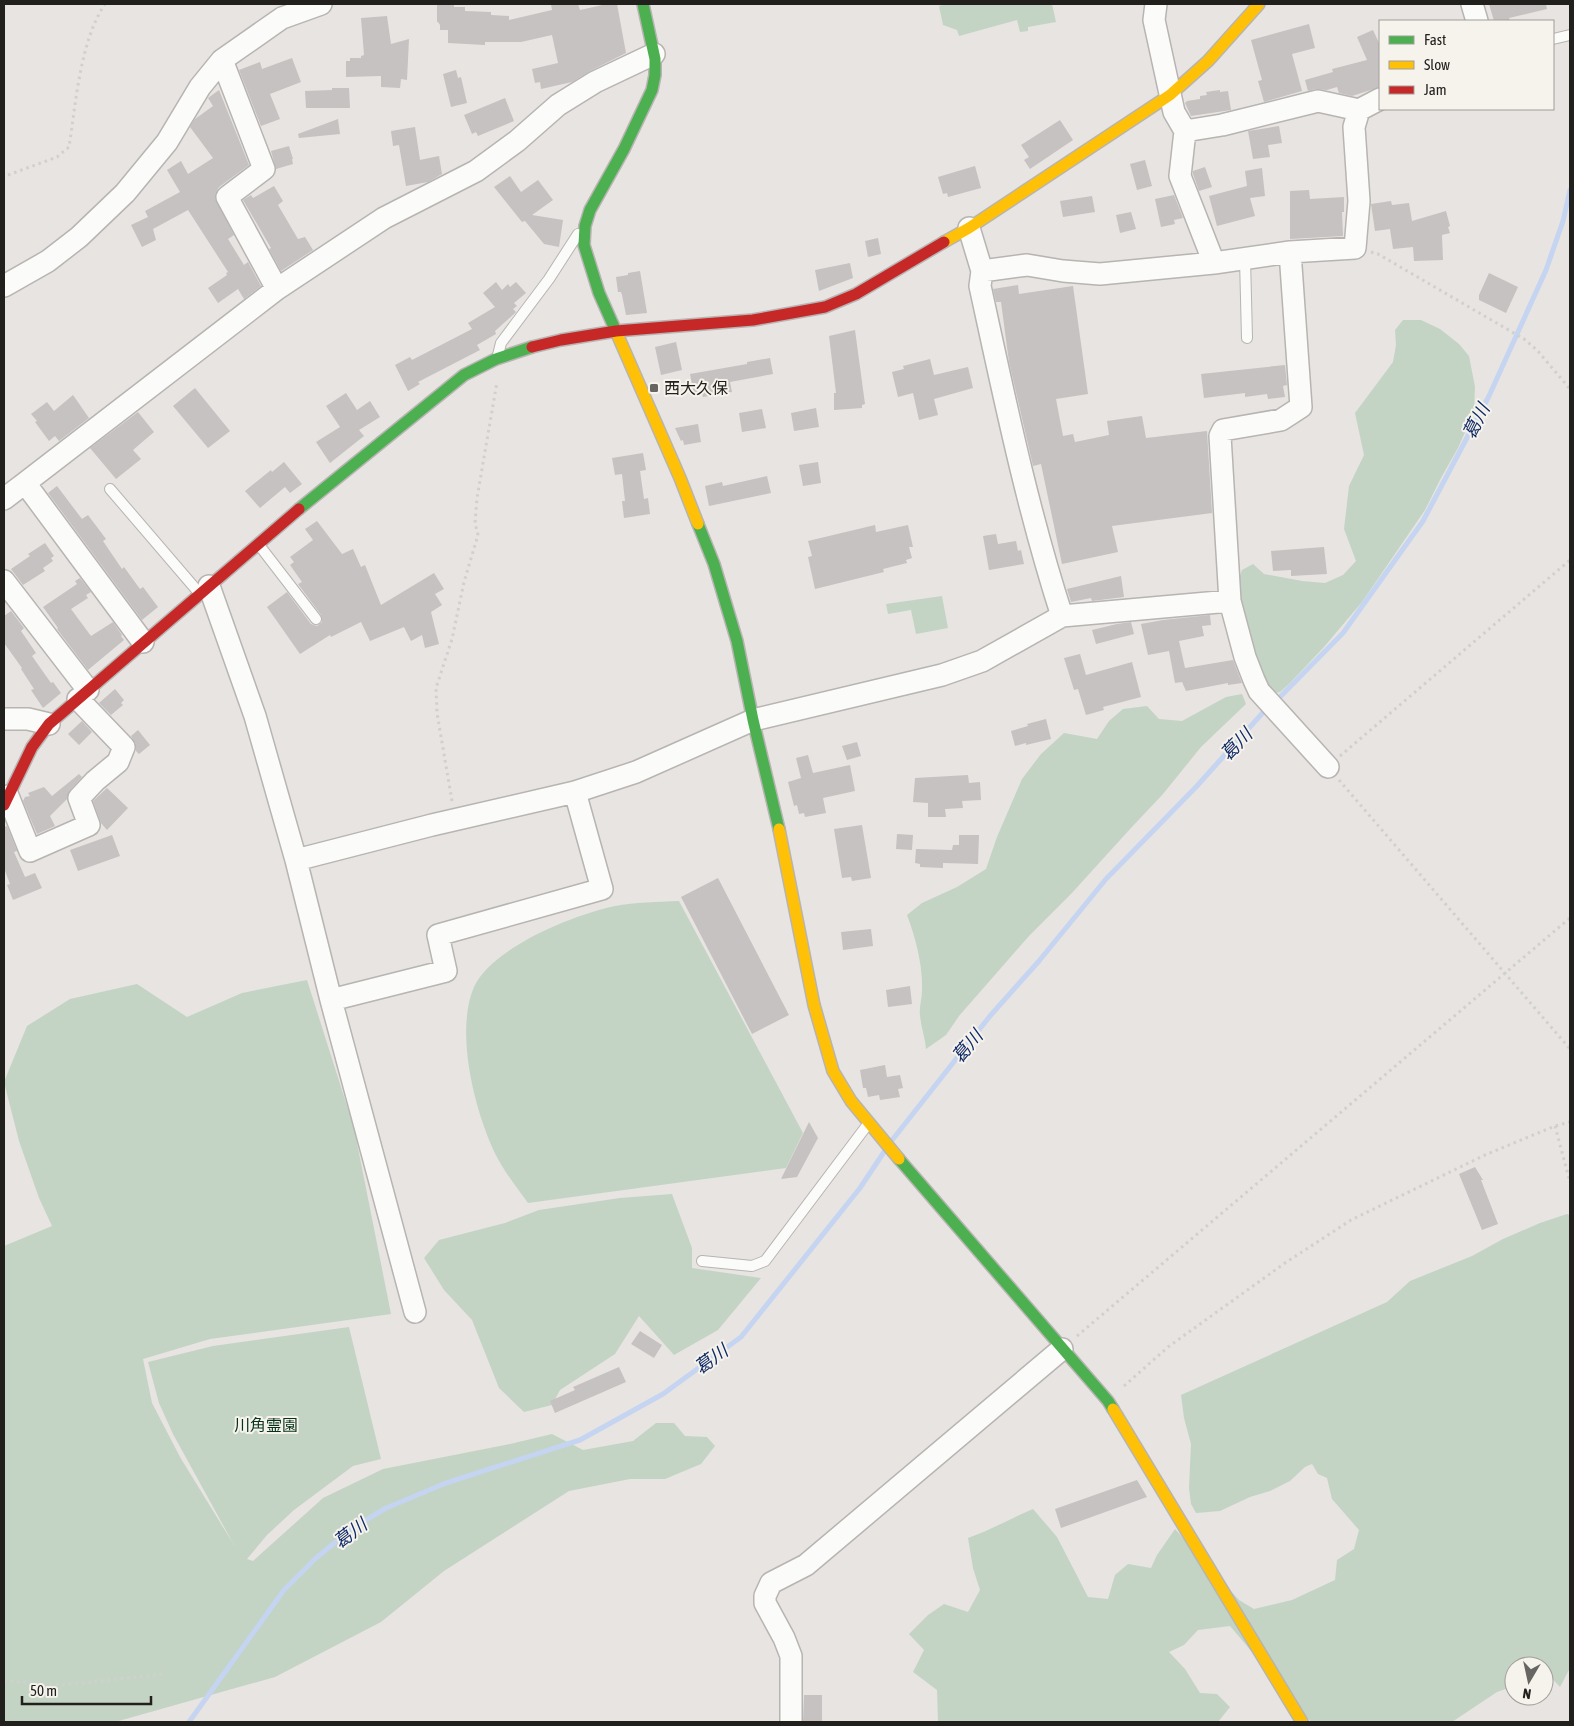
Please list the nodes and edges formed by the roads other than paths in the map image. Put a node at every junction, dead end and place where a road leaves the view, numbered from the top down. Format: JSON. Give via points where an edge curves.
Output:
{"nodes":[{"id":1,"x":321,"y":4,"type":"edge"},
{"id":2,"x":643,"y":4,"type":"edge"},
{"id":3,"x":1156,"y":4,"type":"edge"},
{"id":4,"x":1259,"y":4,"type":"edge"},
{"id":5,"x":1472,"y":4,"type":"edge"},
{"id":6,"x":1477,"y":20,"type":"edge"},
{"id":7,"x":1570,"y":35,"type":"edge"},
{"id":8,"x":1554,"y":39,"type":"edge"},
{"id":9,"x":654,"y":54,"type":"junction"},
{"id":10,"x":222,"y":60,"type":"junction"},
{"id":11,"x":1170,"y":95,"type":"junction"},
{"id":12,"x":1379,"y":100,"type":"edge"},
{"id":13,"x":1359,"y":110,"type":"junction"},
{"id":14,"x":1185,"y":130,"type":"junction"},
{"id":15,"x":587,"y":221,"type":"junction"},
{"id":16,"x":969,"y":228,"type":"junction"},
{"id":17,"x":1290,"y":252,"type":"junction"},
{"id":18,"x":1245,"y":258,"type":"junction"},
{"id":19,"x":1214,"y":263,"type":"junction"},
{"id":20,"x":982,"y":271,"type":"junction"},
{"id":21,"x":4,"y":286,"type":"edge"},
{"id":22,"x":277,"y":289,"type":"junction"},
{"id":23,"x":616,"y":331,"type":"junction"},
{"id":24,"x":1247,"y":338,"type":"dead end"},
{"id":25,"x":496,"y":359,"type":"junction"},
{"id":26,"x":25,"y":483,"type":"junction"},
{"id":27,"x":110,"y":489,"type":"dead end"},
{"id":28,"x":4,"y":499,"type":"edge"},
{"id":29,"x":259,"y":545,"type":"junction"},
{"id":30,"x":4,"y":580,"type":"edge"},
{"id":31,"x":204,"y":590,"type":"junction"},
{"id":32,"x":1230,"y":601,"type":"junction"},
{"id":33,"x":1062,"y":616,"type":"junction"},
{"id":34,"x":316,"y":618,"type":"dead end"},
{"id":35,"x":143,"y":642,"type":"junction"},
{"id":36,"x":83,"y":695,"type":"junction"},
{"id":37,"x":4,"y":719,"type":"edge"},
{"id":38,"x":753,"y":720,"type":"junction"},
{"id":39,"x":49,"y":724,"type":"junction"},
{"id":40,"x":1328,"y":767,"type":"road end"},
{"id":41,"x":575,"y":792,"type":"junction"},
{"id":42,"x":6,"y":801,"type":"edge"},
{"id":43,"x":296,"y":860,"type":"junction"},
{"id":44,"x":331,"y":1000,"type":"junction"},
{"id":45,"x":872,"y":1127,"type":"junction"},
{"id":46,"x":702,"y":1261,"type":"dead end"},
{"id":47,"x":416,"y":1312,"type":"dead end"},
{"id":48,"x":1062,"y":1350,"type":"junction"},
{"id":49,"x":791,"y":1722,"type":"edge"},
{"id":50,"x":1302,"y":1722,"type":"edge"}],
"edges":[{"from":1,"to":10,"type":"street","via":[[282,18]]},
{"from":2,"to":9,"type":"street"},
{"from":3,"to":11,"type":"street","via":[[1154,20]]},
{"from":4,"to":11,"type":"street","via":[[1208,61]]},
{"from":5,"to":6,"type":"street"},
{"from":7,"to":8,"type":"lane"},
{"from":9,"to":15,"type":"street","via":[[652,90]]},
{"from":9,"to":22,"type":"street","via":[[595,82],[558,105],[518,141],[476,171],[384,218]]},
{"from":10,"to":21,"type":"street","via":[[200,87],[167,142],[125,192],[48,262]]},
{"from":10,"to":22,"type":"street","via":[[264,169],[227,197]]},
{"from":11,"to":14,"type":"street","via":[[1174,112]]},
{"from":11,"to":16,"type":"street"},
{"from":12,"to":13,"type":"street"},
{"from":13,"to":14,"type":"street","via":[[1318,101],[1222,125]]},
{"from":13,"to":17,"type":"street","via":[[1354,126],[1360,201],[1355,248]]},
{"from":14,"to":19,"type":"street","via":[[1180,176]]},
{"from":15,"to":23,"type":"street","via":[[586,254]]},
{"from":15,"to":25,"type":"lane","via":[[501,343]]},
{"from":16,"to":20,"type":"street"},
{"from":16,"to":23,"type":"street","via":[[856,294],[825,307],[753,320]]},
{"from":17,"to":18,"type":"street"},
{"from":17,"to":32,"type":"street","via":[[1301,406],[1281,420],[1223,430],[1220,436]]},
{"from":18,"to":19,"type":"street"},
{"from":18,"to":24,"type":"lane"},
{"from":19,"to":20,"type":"street","via":[[1100,274],[1028,265]]},
{"from":20,"to":33,"type":"street","via":[[980,286],[1009,420]]},
{"from":22,"to":26,"type":"street"},
{"from":23,"to":25,"type":"street","via":[[529,348]]},
{"from":23,"to":38,"type":"street","via":[[714,564],[738,641]]},
{"from":25,"to":29,"type":"street","via":[[456,381]]},
{"from":26,"to":28,"type":"street"},
{"from":26,"to":35,"type":"street"},
{"from":27,"to":31,"type":"lane"},
{"from":29,"to":31,"type":"street"},
{"from":29,"to":34,"type":"lane"},
{"from":30,"to":36,"type":"street"},
{"from":31,"to":35,"type":"street"},
{"from":31,"to":43,"type":"street","via":[[255,716]]},
{"from":32,"to":33,"type":"street"},
{"from":32,"to":40,"type":"street","via":[[1249,668],[1260,690]]},
{"from":33,"to":38,"type":"street","via":[[982,661],[942,675]]},
{"from":35,"to":36,"type":"street"},
{"from":36,"to":39,"type":"street"},
{"from":36,"to":42,"type":"street","via":[[124,747],[118,762],[79,798],[89,825],[30,851]]},
{"from":37,"to":39,"type":"street","via":[[28,719]]},
{"from":38,"to":41,"type":"street","via":[[636,772]]},
{"from":38,"to":45,"type":"street","via":[[786,859],[817,1015],[834,1071],[851,1101]]},
{"from":39,"to":42,"type":"street","via":[[32,747]]},
{"from":41,"to":43,"type":"street"},
{"from":41,"to":44,"type":"street","via":[[602,889],[438,935],[446,971]]},
{"from":43,"to":44,"type":"street"},
{"from":44,"to":47,"type":"street"},
{"from":45,"to":46,"type":"lane","via":[[765,1260],[752,1266]]},
{"from":45,"to":48,"type":"street"},
{"from":48,"to":49,"type":"street","via":[[806,1565],[770,1582],[765,1603],[791,1656]]},
{"from":48,"to":50,"type":"street","via":[[1108,1401]]}]}
